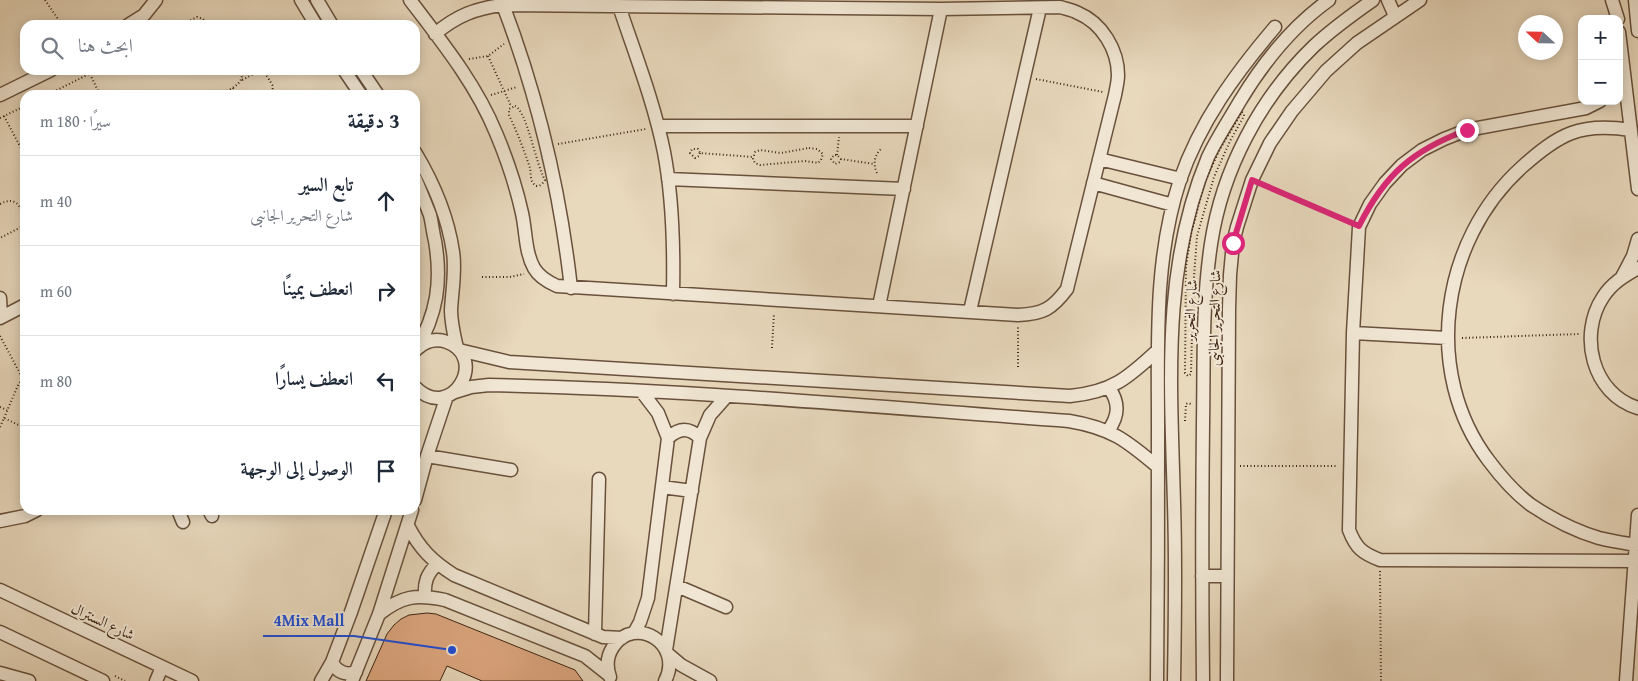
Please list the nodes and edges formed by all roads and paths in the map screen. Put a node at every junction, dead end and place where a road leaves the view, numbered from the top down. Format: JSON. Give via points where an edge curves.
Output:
{"nodes":[{"id":1,"x":45,"y":0,"type":"edge"},
{"id":2,"x":156,"y":0,"type":"edge"},
{"id":3,"x":302,"y":0,"type":"edge"},
{"id":4,"x":317,"y":0,"type":"edge"},
{"id":5,"x":410,"y":0,"type":"edge"},
{"id":6,"x":1328,"y":0,"type":"edge"},
{"id":7,"x":1374,"y":0,"type":"edge"},
{"id":8,"x":1388,"y":0,"type":"edge"},
{"id":9,"x":1420,"y":0,"type":"edge"},
{"id":10,"x":1612,"y":0,"type":"edge"},
{"id":11,"x":1635,"y":0,"type":"edge"},
{"id":12,"x":503,"y":5,"type":"junction"},
{"id":13,"x":619,"y":6,"type":"junction"},
{"id":14,"x":1040,"y":8,"type":"junction"},
{"id":15,"x":941,"y":9,"type":"junction"},
{"id":16,"x":1617,"y":15,"type":"edge"},
{"id":17,"x":1395,"y":16,"type":"junction"},
{"id":18,"x":59,"y":20,"type":"edge"},
{"id":19,"x":136,"y":20,"type":"edge"},
{"id":20,"x":191,"y":20,"type":"edge"},
{"id":21,"x":204,"y":20,"type":"edge"},
{"id":22,"x":313,"y":20,"type":"edge"},
{"id":23,"x":329,"y":20,"type":"edge"},
{"id":24,"x":1275,"y":27,"type":"dead end"},
{"id":25,"x":1638,"y":31,"type":"edge"},
{"id":26,"x":514,"y":32,"type":"junction"},
{"id":27,"x":435,"y":34,"type":"junction"},
{"id":28,"x":488,"y":56,"type":"junction"},
{"id":29,"x":454,"y":58,"type":"junction"},
{"id":30,"x":40,"y":75,"type":"edge"},
{"id":31,"x":88,"y":75,"type":"edge"},
{"id":32,"x":90,"y":75,"type":"edge"},
{"id":33,"x":242,"y":75,"type":"edge"},
{"id":34,"x":252,"y":75,"type":"edge"},
{"id":35,"x":267,"y":75,"type":"edge"},
{"id":36,"x":347,"y":75,"type":"edge"},
{"id":37,"x":364,"y":75,"type":"edge"},
{"id":38,"x":1024,"y":76,"type":"junction"},
{"id":39,"x":242,"y":80,"type":"junction"},
{"id":40,"x":531,"y":84,"type":"junction"},
{"id":41,"x":232,"y":88,"type":"joint"},
{"id":42,"x":57,"y":90,"type":"edge"},
{"id":43,"x":98,"y":90,"type":"edge"},
{"id":44,"x":228,"y":90,"type":"edge"},
{"id":45,"x":272,"y":90,"type":"edge"},
{"id":46,"x":358,"y":90,"type":"edge"},
{"id":47,"x":375,"y":90,"type":"edge"},
{"id":48,"x":504,"y":91,"type":"junction"},
{"id":49,"x":1623,"y":91,"type":"edge"},
{"id":50,"x":1,"y":93,"type":"edge"},
{"id":51,"x":1115,"y":95,"type":"junction"},
{"id":52,"x":1243,"y":96,"type":"junction"},
{"id":53,"x":479,"y":98,"type":"junction"},
{"id":54,"x":1592,"y":105,"type":"edge"},
{"id":55,"x":511,"y":107,"type":"junction"},
{"id":56,"x":20,"y":108,"type":"edge"},
{"id":57,"x":1262,"y":110,"type":"junction"},
{"id":58,"x":1564,"y":113,"type":"junction"},
{"id":59,"x":4,"y":116,"type":"junction"},
{"id":60,"x":0,"y":118,"type":"edge"},
{"id":61,"x":658,"y":126,"type":"junction"},
{"id":62,"x":840,"y":126,"type":"junction"},
{"id":63,"x":917,"y":126,"type":"junction"},
{"id":64,"x":1630,"y":130,"type":"junction"},
{"id":65,"x":1569,"y":133,"type":"junction"},
{"id":66,"x":20,"y":146,"type":"edge"},
{"id":67,"x":548,"y":146,"type":"junction"},
{"id":68,"x":881,"y":149,"type":"dead end"},
{"id":69,"x":700,"y":153,"type":"dead end"},
{"id":70,"x":838,"y":155,"type":"junction"},
{"id":71,"x":753,"y":157,"type":"junction"},
{"id":72,"x":841,"y":159,"type":"junction"},
{"id":73,"x":1099,"y":159,"type":"junction"},
{"id":74,"x":420,"y":160,"type":"edge"},
{"id":75,"x":874,"y":164,"type":"junction"},
{"id":76,"x":876,"y":173,"type":"dead end"},
{"id":77,"x":668,"y":179,"type":"junction"},
{"id":78,"x":1180,"y":179,"type":"junction"},
{"id":79,"x":1252,"y":180,"type":"junction"},
{"id":80,"x":1093,"y":183,"type":"junction"},
{"id":81,"x":904,"y":189,"type":"junction"},
{"id":82,"x":1638,"y":189,"type":"edge"},
{"id":83,"x":420,"y":191,"type":"edge"},
{"id":84,"x":0,"y":204,"type":"edge"},
{"id":85,"x":1173,"y":205,"type":"junction"},
{"id":86,"x":20,"y":211,"type":"edge"},
{"id":87,"x":1359,"y":226,"type":"junction"},
{"id":88,"x":20,"y":228,"type":"edge"},
{"id":89,"x":0,"y":238,"type":"edge"},
{"id":90,"x":1638,"y":239,"type":"edge"},
{"id":91,"x":1638,"y":268,"type":"edge"},
{"id":92,"x":534,"y":270,"type":"junction"},
{"id":93,"x":482,"y":277,"type":"dead end"},
{"id":94,"x":1622,"y":277,"type":"junction"},
{"id":95,"x":571,"y":288,"type":"junction"},
{"id":96,"x":1159,"y":291,"type":"junction"},
{"id":97,"x":1174,"y":292,"type":"junction"},
{"id":98,"x":672,"y":294,"type":"junction"},
{"id":99,"x":0,"y":298,"type":"edge"},
{"id":100,"x":774,"y":299,"type":"junction"},
{"id":101,"x":879,"y":306,"type":"junction"},
{"id":102,"x":20,"y":307,"type":"edge"},
{"id":103,"x":1206,"y":309,"type":"junction"},
{"id":104,"x":1229,"y":309,"type":"junction"},
{"id":105,"x":970,"y":311,"type":"junction"},
{"id":106,"x":1018,"y":315,"type":"junction"},
{"id":107,"x":1,"y":317,"type":"edge"},
{"id":108,"x":1353,"y":333,"type":"junction"},
{"id":109,"x":1590,"y":334,"type":"junction"},
{"id":110,"x":0,"y":336,"type":"edge"},
{"id":111,"x":1447,"y":338,"type":"junction"},
{"id":112,"x":420,"y":342,"type":"edge"},
{"id":113,"x":420,"y":346,"type":"edge"},
{"id":114,"x":772,"y":348,"type":"dead end"},
{"id":115,"x":458,"y":349,"type":"junction"},
{"id":116,"x":1158,"y":350,"type":"junction"},
{"id":117,"x":1018,"y":367,"type":"dead end"},
{"id":118,"x":616,"y":369,"type":"junction"},
{"id":119,"x":20,"y":372,"type":"edge"},
{"id":120,"x":20,"y":381,"type":"edge"},
{"id":121,"x":1109,"y":388,"type":"junction"},
{"id":122,"x":952,"y":389,"type":"junction"},
{"id":123,"x":615,"y":391,"type":"junction"},
{"id":124,"x":420,"y":392,"type":"edge"},
{"id":125,"x":642,"y":392,"type":"junction"},
{"id":126,"x":451,"y":394,"type":"junction"},
{"id":127,"x":726,"y":397,"type":"junction"},
{"id":128,"x":0,"y":407,"type":"edge"},
{"id":129,"x":7,"y":410,"type":"junction"},
{"id":130,"x":1636,"y":411,"type":"edge"},
{"id":131,"x":951,"y":413,"type":"junction"},
{"id":132,"x":4,"y":418,"type":"junction"},
{"id":133,"x":20,"y":426,"type":"edge"},
{"id":134,"x":0,"y":427,"type":"edge"},
{"id":135,"x":1108,"y":431,"type":"junction"},
{"id":136,"x":668,"y":438,"type":"junction"},
{"id":137,"x":700,"y":438,"type":"junction"},
{"id":138,"x":422,"y":459,"type":"edge"},
{"id":139,"x":1228,"y":466,"type":"junction"},
{"id":140,"x":1350,"y":466,"type":"junction"},
{"id":141,"x":1158,"y":467,"type":"junction"},
{"id":142,"x":511,"y":470,"type":"dead end"},
{"id":143,"x":599,"y":479,"type":"dead end"},
{"id":144,"x":662,"y":487,"type":"junction"},
{"id":145,"x":692,"y":491,"type":"junction"},
{"id":146,"x":27,"y":515,"type":"edge"},
{"id":147,"x":383,"y":515,"type":"edge"},
{"id":148,"x":411,"y":515,"type":"edge"},
{"id":149,"x":1638,"y":515,"type":"edge"},
{"id":150,"x":0,"y":521,"type":"edge"},
{"id":151,"x":408,"y":526,"type":"junction"},
{"id":152,"x":1636,"y":545,"type":"junction"},
{"id":153,"x":1175,"y":546,"type":"junction"},
{"id":154,"x":1159,"y":547,"type":"junction"},
{"id":155,"x":1380,"y":560,"type":"junction"},
{"id":156,"x":1635,"y":561,"type":"junction"},
{"id":157,"x":437,"y":564,"type":"junction"},
{"id":158,"x":1202,"y":576,"type":"junction"},
{"id":159,"x":1227,"y":576,"type":"junction"},
{"id":160,"x":678,"y":586,"type":"junction"},
{"id":161,"x":0,"y":590,"type":"edge"},
{"id":162,"x":425,"y":596,"type":"junction"},
{"id":163,"x":726,"y":607,"type":"dead end"},
{"id":164,"x":378,"y":614,"type":"junction"},
{"id":165,"x":0,"y":632,"type":"edge"},
{"id":166,"x":595,"y":634,"type":"junction"},
{"id":167,"x":628,"y":635,"type":"junction"},
{"id":168,"x":667,"y":652,"type":"junction"},
{"id":169,"x":332,"y":662,"type":"junction"},
{"id":170,"x":162,"y":667,"type":"junction"},
{"id":171,"x":0,"y":672,"type":"edge"},
{"id":172,"x":354,"y":676,"type":"edge"},
{"id":173,"x":611,"y":679,"type":"edge"},
{"id":174,"x":29,"y":681,"type":"edge"},
{"id":175,"x":103,"y":681,"type":"edge"},
{"id":176,"x":156,"y":681,"type":"edge"},
{"id":177,"x":192,"y":681,"type":"edge"},
{"id":178,"x":321,"y":681,"type":"edge"},
{"id":179,"x":665,"y":681,"type":"edge"},
{"id":180,"x":710,"y":681,"type":"edge"},
{"id":181,"x":1157,"y":681,"type":"edge"},
{"id":182,"x":1174,"y":681,"type":"edge"},
{"id":183,"x":1203,"y":681,"type":"edge"},
{"id":184,"x":1227,"y":681,"type":"edge"},
{"id":185,"x":1381,"y":681,"type":"edge"},
{"id":186,"x":1626,"y":681,"type":"edge"}],
"edges":[{"from":1,"to":18,"type":"path"},
{"from":2,"to":19,"type":"street"},
{"from":3,"to":22,"type":"street"},
{"from":4,"to":23,"type":"street"},
{"from":5,"to":27,"type":"street"},
{"from":6,"to":52,"type":"street","name":"شارع التحرير","via":[[1278,47]]},
{"from":7,"to":57,"type":"street","name":"شارع التحرير","via":[[1314,46]]},
{"from":8,"to":17,"type":"street"},
{"from":9,"to":17,"type":"street","name":"شارع التحرير الجانبى"},
{"from":10,"to":16,"type":"street"},
{"from":11,"to":25,"type":"street"},
{"from":12,"to":13,"type":"street"},
{"from":12,"to":26,"type":"street"},
{"from":12,"to":27,"type":"street","via":[[466,13]]},
{"from":13,"to":15,"type":"street"},
{"from":13,"to":61,"type":"street"},
{"from":14,"to":15,"type":"street"},
{"from":14,"to":38,"type":"street"},
{"from":14,"to":51,"type":"street","via":[[1060,7],[1078,13],[1095,23],[1108,38],[1118,76]]},
{"from":15,"to":63,"type":"street"},
{"from":17,"to":79,"type":"street","name":"شارع التحرير الجانبى","via":[[1357,43],[1326,71],[1270,143]]},
{"from":20,"to":21,"type":"path","via":[[197,17]]},
{"from":24,"to":78,"type":"street","via":[[1216,103]]},
{"from":26,"to":28,"type":"path"},
{"from":26,"to":40,"type":"street"},
{"from":27,"to":29,"type":"street"},
{"from":28,"to":29,"type":"path","via":[[472,60]]},
{"from":28,"to":48,"type":"path"},
{"from":29,"to":53,"type":"street"},
{"from":30,"to":50,"type":"street"},
{"from":31,"to":42,"type":"path"},
{"from":32,"to":43,"type":"path"},
{"from":33,"to":39,"type":"path"},
{"from":34,"to":39,"type":"path"},
{"from":35,"to":45,"type":"path"},
{"from":36,"to":46,"type":"street"},
{"from":37,"to":47,"type":"street"},
{"from":38,"to":51,"type":"path"},
{"from":38,"to":105,"type":"street"},
{"from":39,"to":41,"type":"path"},
{"from":40,"to":48,"type":"path"},
{"from":40,"to":67,"type":"street"},
{"from":41,"to":44,"type":"path"},
{"from":48,"to":53,"type":"path"},
{"from":48,"to":55,"type":"path"},
{"from":49,"to":64,"type":"street"},
{"from":51,"to":73,"type":"street"},
{"from":52,"to":57,"type":"street"},
{"from":52,"to":97,"type":"street","name":"شارع التحرير","via":[[1209,156],[1196,188],[1179,254]]},
{"from":53,"to":92,"type":"street","via":[[511,172]]},
{"from":54,"to":58,"type":"street"},
{"from":55,"to":55,"type":"path","via":[[508,112],[532,182],[539,186],[545,180],[526,123],[518,107]]},
{"from":56,"to":59,"type":"path"},
{"from":57,"to":103,"type":"street","name":"شارع التحرير","via":[[1246,136],[1220,200],[1211,243]]},
{"from":58,"to":65,"type":"street"},
{"from":58,"to":87,"type":"street","via":[[1467,130],[1422,150],[1385,184]]},
{"from":59,"to":60,"type":"path"},
{"from":59,"to":66,"type":"path"},
{"from":61,"to":62,"type":"street"},
{"from":61,"to":67,"type":"path"},
{"from":61,"to":77,"type":"street"},
{"from":62,"to":63,"type":"street"},
{"from":62,"to":70,"type":"path"},
{"from":63,"to":81,"type":"street"},
{"from":64,"to":65,"type":"street","via":[[1603,127]]},
{"from":64,"to":82,"type":"street"},
{"from":65,"to":111,"type":"street","via":[[1539,152],[1512,176],[1480,219],[1458,268]]},
{"from":67,"to":95,"type":"street"},
{"from":68,"to":75,"type":"path"},
{"from":69,"to":71,"type":"path"},
{"from":70,"to":72,"type":"path"},
{"from":70,"to":72,"type":"path","via":[[832,156],[832,162],[838,164]]},
{"from":71,"to":71,"type":"path","via":[[760,150],[781,153],[809,148],[820,151],[823,157],[818,162],[760,165]]},
{"from":72,"to":75,"type":"path"},
{"from":73,"to":78,"type":"street"},
{"from":73,"to":80,"type":"street"},
{"from":74,"to":115,"type":"street","via":[[443,210],[454,253],[451,311]]},
{"from":75,"to":76,"type":"path"},
{"from":77,"to":81,"type":"street"},
{"from":77,"to":98,"type":"street","via":[[674,238]]},
{"from":78,"to":85,"type":"street"},
{"from":79,"to":87,"type":"path"},
{"from":79,"to":104,"type":"street","name":"شارع التحرير الجانبى","via":[[1233,243]]},
{"from":80,"to":85,"type":"street"},
{"from":80,"to":106,"type":"street","via":[[1067,289],[1057,303],[1043,311]]},
{"from":81,"to":101,"type":"street"},
{"from":83,"to":112,"type":"street","via":[[430,217],[438,258],[434,313]]},
{"from":84,"to":86,"type":"path","via":[[12,200]]},
{"from":85,"to":96,"type":"street"},
{"from":87,"to":108,"type":"street"},
{"from":88,"to":89,"type":"path"},
{"from":90,"to":94,"type":"street"},
{"from":91,"to":94,"type":"street"},
{"from":92,"to":93,"type":"path","via":[[510,277]]},
{"from":92,"to":95,"type":"street","via":[[550,283]]},
{"from":94,"to":109,"type":"street","via":[[1596,308]]},
{"from":95,"to":98,"type":"street"},
{"from":96,"to":97,"type":"street"},
{"from":96,"to":116,"type":"street"},
{"from":97,"to":153,"type":"street","name":"شارع التحرير"},
{"from":98,"to":100,"type":"street"},
{"from":99,"to":107,"type":"street"},
{"from":100,"to":101,"type":"street"},
{"from":100,"to":114,"type":"path"},
{"from":101,"to":105,"type":"street"},
{"from":102,"to":107,"type":"street"},
{"from":103,"to":104,"type":"street"},
{"from":103,"to":158,"type":"street","name":"شارع التحرير"},
{"from":104,"to":139,"type":"street","name":"شارع التحرير الجانبى"},
{"from":105,"to":106,"type":"street"},
{"from":106,"to":117,"type":"path"},
{"from":108,"to":111,"type":"street"},
{"from":108,"to":140,"type":"street"},
{"from":109,"to":111,"type":"path"},
{"from":109,"to":130,"type":"street","via":[[1597,371],[1612,392]]},
{"from":110,"to":119,"type":"path"},
{"from":111,"to":152,"type":"street","via":[[1450,376],[1462,413],[1479,448],[1502,478],[1530,504],[1563,524],[1598,538]]},
{"from":113,"to":115,"type":"street","via":[[440,340]]},
{"from":115,"to":118,"type":"street","via":[[509,362]]},
{"from":115,"to":126,"type":"street","via":[[464,358],[465,376]]},
{"from":116,"to":121,"type":"street","via":[[1132,374]]},
{"from":116,"to":141,"type":"street"},
{"from":118,"to":122,"type":"street"},
{"from":118,"to":123,"type":"street"},
{"from":120,"to":129,"type":"path"},
{"from":121,"to":122,"type":"street","via":[[1070,396]]},
{"from":121,"to":135,"type":"street","via":[[1117,405],[1117,414]]},
{"from":122,"to":131,"type":"street"},
{"from":123,"to":125,"type":"street"},
{"from":123,"to":126,"type":"street","via":[[489,385]]},
{"from":124,"to":126,"type":"street","via":[[434,398]]},
{"from":125,"to":127,"type":"street"},
{"from":125,"to":136,"type":"street","via":[[658,413]]},
{"from":126,"to":138,"type":"street"},
{"from":127,"to":131,"type":"street"},
{"from":127,"to":137,"type":"street","via":[[710,416]]},
{"from":128,"to":129,"type":"path"},
{"from":129,"to":132,"type":"path"},
{"from":131,"to":135,"type":"street","via":[[1069,421]]},
{"from":132,"to":133,"type":"path"},
{"from":132,"to":134,"type":"path"},
{"from":135,"to":141,"type":"street","via":[[1132,445]]},
{"from":136,"to":137,"type":"street","via":[[681,430],[688,430]]},
{"from":136,"to":144,"type":"street"},
{"from":137,"to":145,"type":"street"},
{"from":138,"to":142,"type":"street"},
{"from":139,"to":140,"type":"path"},
{"from":139,"to":159,"type":"street","name":"شارع التحرير الجانبى"},
{"from":140,"to":155,"type":"street","via":[[1349,530],[1360,549]]},
{"from":141,"to":154,"type":"street"},
{"from":143,"to":166,"type":"street"},
{"from":144,"to":145,"type":"street"},
{"from":144,"to":167,"type":"street","via":[[648,598],[640,622]]},
{"from":145,"to":160,"type":"street"},
{"from":146,"to":150,"type":"street"},
{"from":147,"to":169,"type":"street","via":[[363,580]]},
{"from":148,"to":151,"type":"street"},
{"from":149,"to":152,"type":"street"},
{"from":151,"to":157,"type":"street","via":[[425,553]]},
{"from":151,"to":164,"type":"street"},
{"from":152,"to":156,"type":"street"},
{"from":153,"to":154,"type":"street"},
{"from":153,"to":182,"type":"street","name":"شارع التحرير"},
{"from":154,"to":181,"type":"street"},
{"from":155,"to":156,"type":"street"},
{"from":155,"to":185,"type":"path"},
{"from":156,"to":186,"type":"street"},
{"from":157,"to":162,"type":"street","via":[[426,578]]},
{"from":157,"to":166,"type":"street","via":[[454,575]]},
{"from":158,"to":159,"type":"street"},
{"from":158,"to":183,"type":"street","name":"شارع التحرير"},
{"from":159,"to":184,"type":"street","name":"شارع التحرير الجانبى"},
{"from":160,"to":163,"type":"street"},
{"from":160,"to":168,"type":"street"},
{"from":161,"to":170,"type":"street","name":"شارع السنترال"},
{"from":162,"to":164,"type":"street","via":[[392,604]]},
{"from":162,"to":173,"type":"street","via":[[444,600],[585,656]]},
{"from":164,"to":172,"type":"street"},
{"from":165,"to":175,"type":"street"},
{"from":166,"to":167,"type":"street","via":[[604,638]]},
{"from":167,"to":168,"type":"street","via":[[649,634]]},
{"from":167,"to":173,"type":"street","via":[[615,643],[608,658]]},
{"from":168,"to":179,"type":"street","via":[[669,669]]},
{"from":168,"to":180,"type":"street","via":[[681,665]]},
{"from":169,"to":172,"type":"street","via":[[342,673]]},
{"from":169,"to":178,"type":"street"},
{"from":170,"to":176,"type":"street"},
{"from":170,"to":177,"type":"street","name":"شارع السنترال"},
{"from":171,"to":174,"type":"street"}]}
